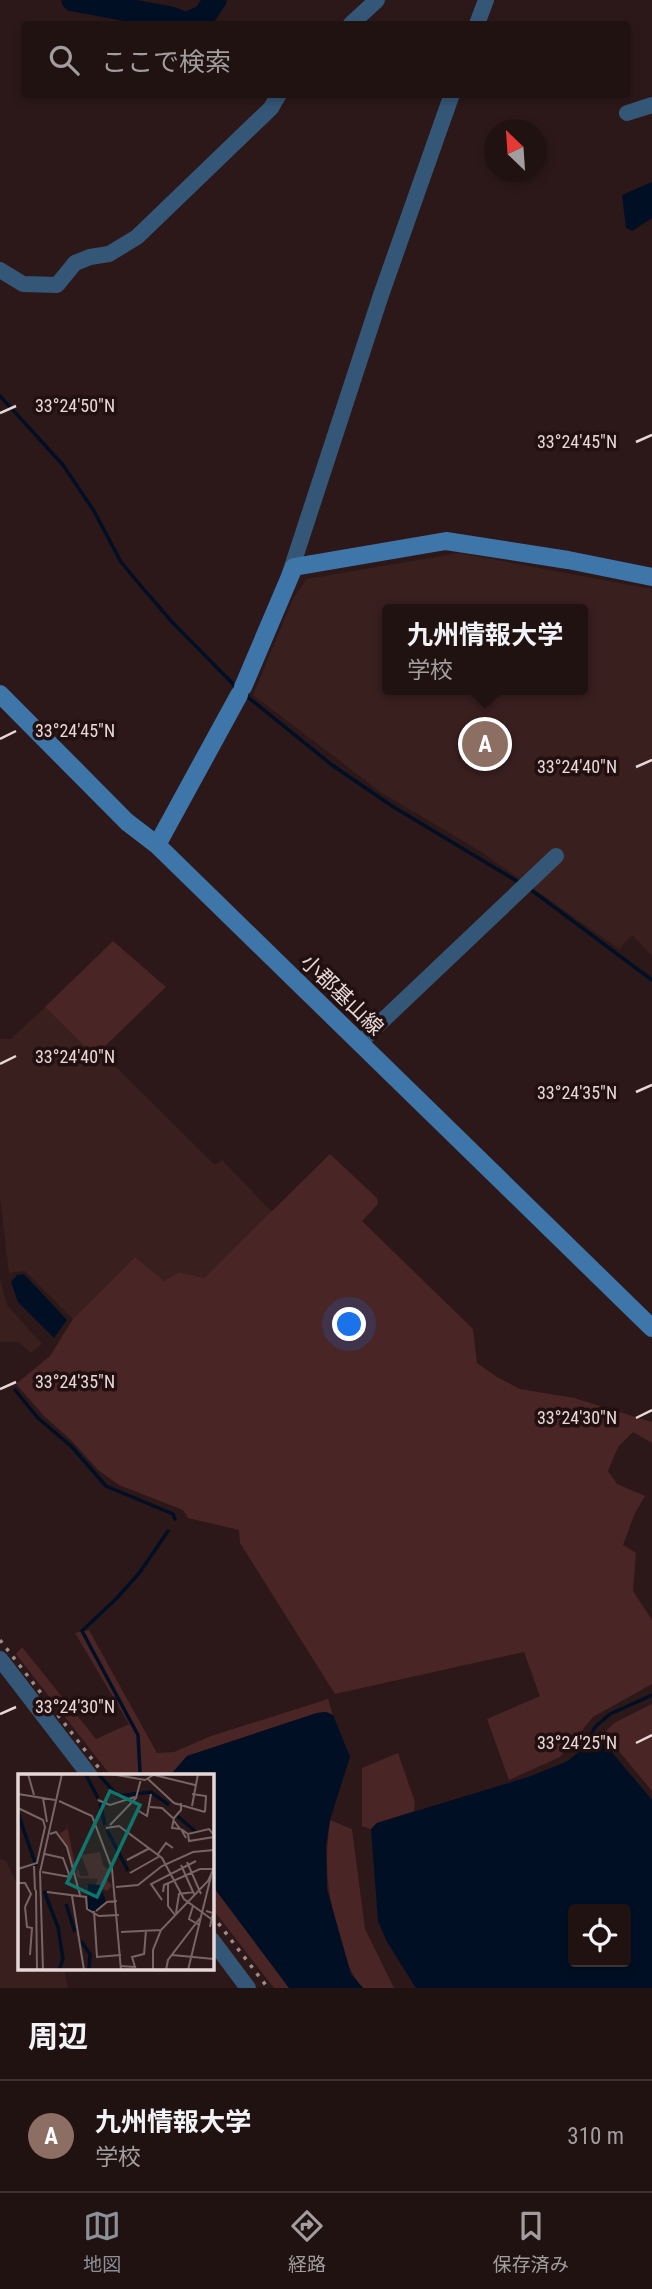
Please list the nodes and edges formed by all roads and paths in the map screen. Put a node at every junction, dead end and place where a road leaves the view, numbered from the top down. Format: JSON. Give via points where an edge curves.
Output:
{"nodes":[{"id":1,"x":377,"y":0,"type":"edge"},
{"id":2,"x":486,"y":0,"type":"edge"},
{"id":3,"x":354,"y":21,"type":"edge"},
{"id":4,"x":478,"y":21,"type":"edge"},
{"id":5,"x":277,"y":98,"type":"edge"},
{"id":6,"x":451,"y":98,"type":"edge"},
{"id":7,"x":652,"y":105,"type":"edge"},
{"id":8,"x":627,"y":113,"type":"dead end"},
{"id":9,"x":0,"y":271,"type":"edge"},
{"id":10,"x":652,"y":577,"type":"edge"},
{"id":11,"x":283,"y":594,"type":"junction"},
{"id":12,"x":0,"y":694,"type":"edge"},
{"id":13,"x":157,"y":845,"type":"junction"},
{"id":14,"x":556,"y":856,"type":"dead end"},
{"id":15,"x":359,"y":1043,"type":"junction"},
{"id":16,"x":652,"y":1328,"type":"edge"},
{"id":17,"x":0,"y":1659,"type":"edge"},
{"id":18,"x":88,"y":1774,"type":"edge"},
{"id":19,"x":214,"y":1943,"type":"edge"},
{"id":20,"x":248,"y":1988,"type":"edge"}],
"edges":[{"from":1,"to":3,"type":"street"},
{"from":2,"to":4,"type":"street"},
{"from":5,"to":9,"type":"street","via":[[199,179],[121,248],[75,262],[57,285],[23,284]]},
{"from":6,"to":11,"type":"street"},
{"from":7,"to":8,"type":"street"},
{"from":10,"to":11,"type":"main road","via":[[446,541],[294,567]]},
{"from":11,"to":13,"type":"main road","via":[[241,691]]},
{"from":12,"to":13,"type":"main road","name":"小郡基山線","via":[[127,822]]},
{"from":13,"to":15,"type":"main road","name":"小郡基山線"},
{"from":14,"to":15,"type":"street"},
{"from":15,"to":16,"type":"main road","name":"小郡基山線"},
{"from":17,"to":18,"type":"street"},
{"from":19,"to":20,"type":"street"}]}
